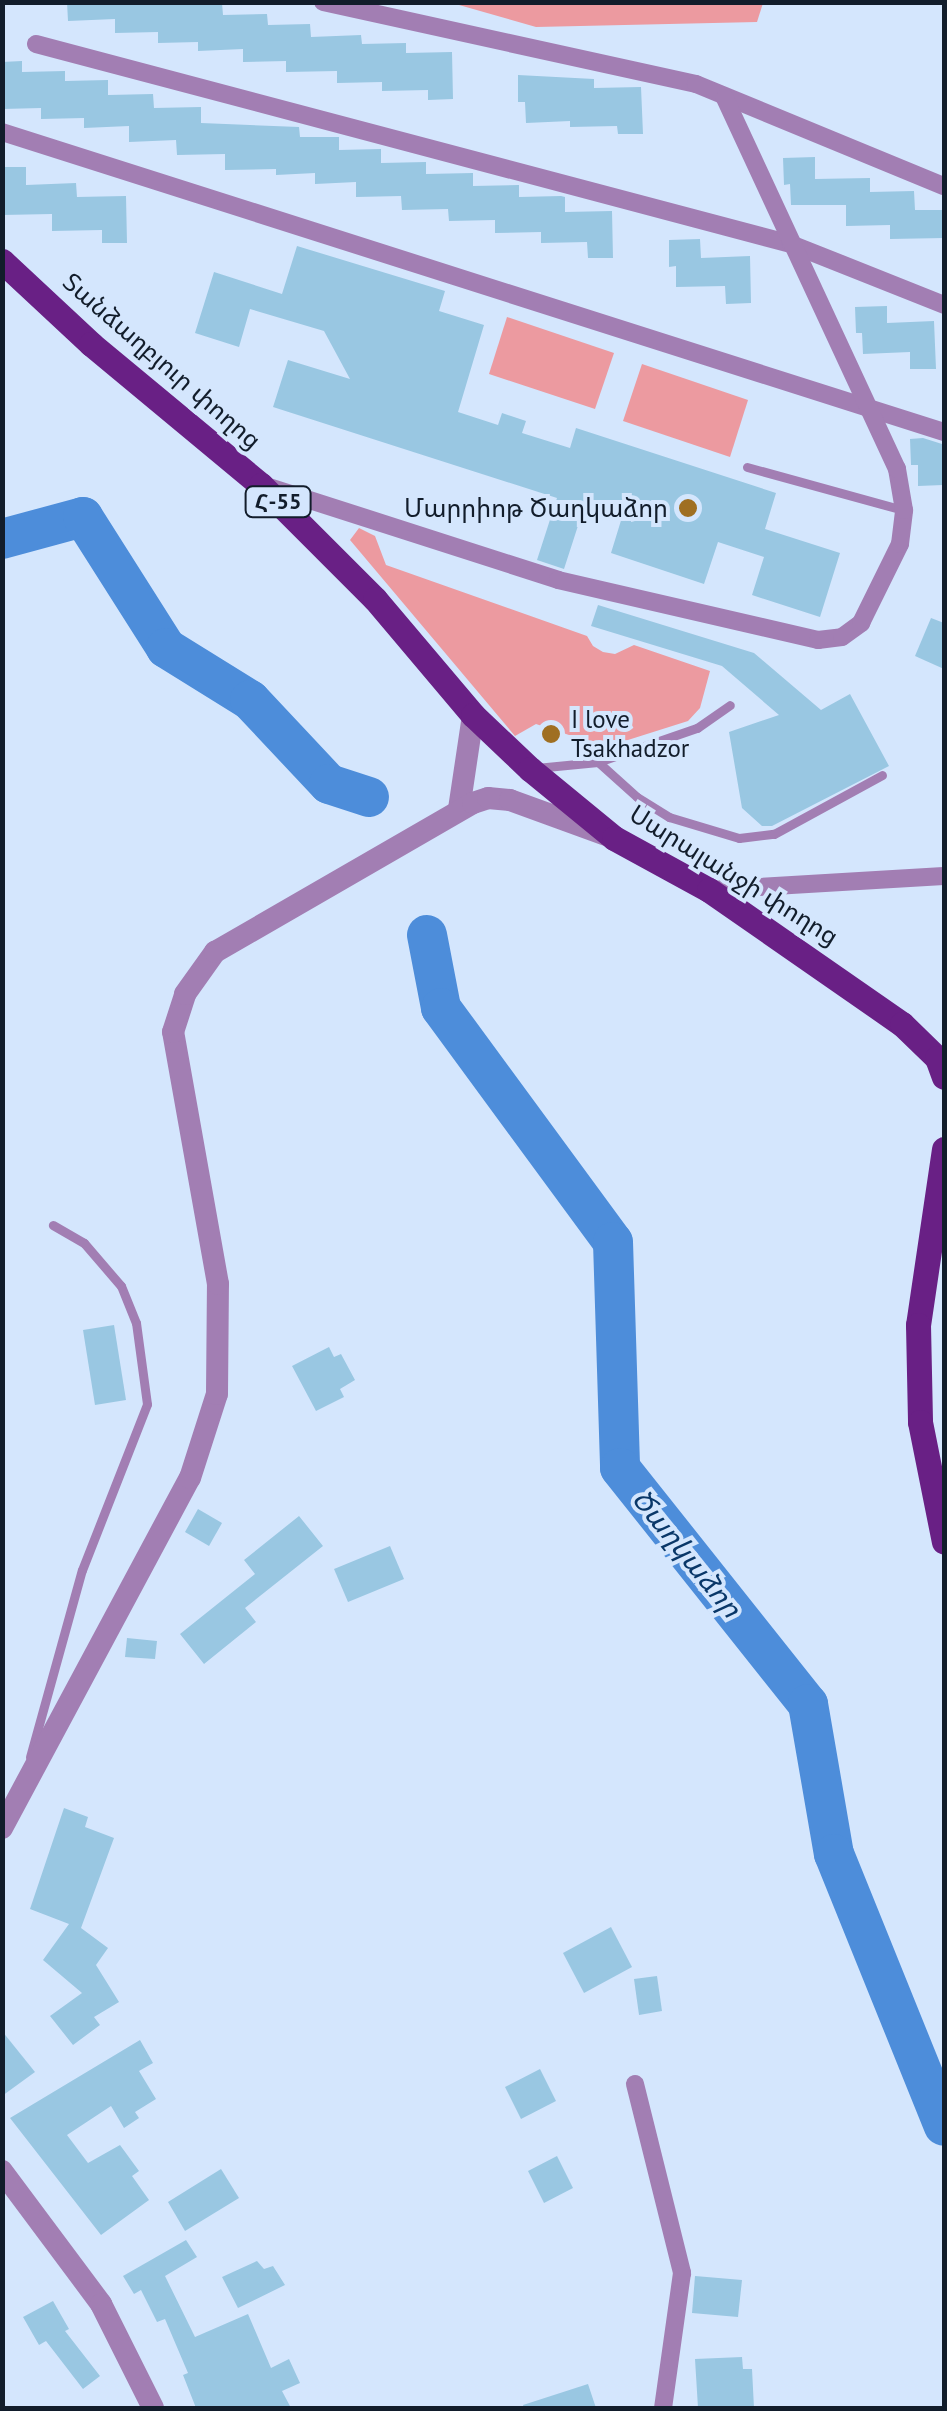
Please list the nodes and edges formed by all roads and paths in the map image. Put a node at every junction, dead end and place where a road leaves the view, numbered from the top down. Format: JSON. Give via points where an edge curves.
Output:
{"nodes":[{"id":1,"x":322,"y":2,"type":"edge"},
{"id":2,"x":36,"y":44,"type":"dead end"},
{"id":3,"x":725,"y":98,"type":"junction"},
{"id":4,"x":2,"y":132,"type":"edge"},
{"id":5,"x":944,"y":186,"type":"edge"},
{"id":6,"x":791,"y":244,"type":"junction"},
{"id":7,"x":2,"y":261,"type":"edge"},
{"id":8,"x":944,"y":305,"type":"edge"},
{"id":9,"x":871,"y":407,"type":"junction"},
{"id":10,"x":944,"y":432,"type":"edge"},
{"id":11,"x":747,"y":467,"type":"dead end"},
{"id":12,"x":261,"y":485,"type":"junction"},
{"id":13,"x":904,"y":510,"type":"junction"},
{"id":14,"x":730,"y":705,"type":"dead end"},
{"id":15,"x":473,"y":715,"type":"junction"},
{"id":16,"x":598,"y":762,"type":"junction"},
{"id":17,"x":530,"y":768,"type":"junction"},
{"id":18,"x":882,"y":776,"type":"dead end"},
{"id":19,"x":459,"y":809,"type":"junction"},
{"id":20,"x":614,"y":838,"type":"junction"},
{"id":21,"x":944,"y":876,"type":"edge"},
{"id":22,"x":709,"y":890,"type":"junction"},
{"id":23,"x":944,"y":1076,"type":"edge"},
{"id":24,"x":944,"y":1149,"type":"edge"},
{"id":25,"x":53,"y":1226,"type":"dead end"},
{"id":26,"x":944,"y":1542,"type":"edge"},
{"id":27,"x":23,"y":1784,"type":"junction"},
{"id":28,"x":2,"y":1828,"type":"edge"},
{"id":29,"x":635,"y":2084,"type":"dead end"},
{"id":30,"x":2,"y":2170,"type":"edge"},
{"id":31,"x":153,"y":2408,"type":"edge"},
{"id":32,"x":662,"y":2408,"type":"edge"}],
"edges":[{"from":1,"to":3,"type":"street","via":[[669,76]]},
{"from":2,"to":6,"type":"street"},
{"from":3,"to":5,"type":"street"},
{"from":3,"to":6,"type":"street"},
{"from":4,"to":9,"type":"street"},
{"from":6,"to":8,"type":"street"},
{"from":6,"to":9,"type":"street"},
{"from":7,"to":12,"type":"main road","name":"Տանձաղբյուր փողոց","number":"Հ-55"},
{"from":9,"to":10,"type":"street"},
{"from":9,"to":13,"type":"street"},
{"from":11,"to":13,"type":"lane"},
{"from":12,"to":13,"type":"street","via":[[558,580],[818,640],[842,637],[861,624],[900,544]]},
{"from":12,"to":15,"type":"main road","name":"Տանձաղբյուր փողոց","number":"Հ-55","via":[[375,599]]},
{"from":14,"to":16,"type":"lane","via":[[697,728]]},
{"from":15,"to":17,"type":"main road","name":"Տանձաղբյուր փողոց","number":"Հ-55"},
{"from":15,"to":19,"type":"street"},
{"from":16,"to":17,"type":"lane"},
{"from":16,"to":18,"type":"lane","via":[[669,817],[739,838],[774,834]]},
{"from":17,"to":20,"type":"main road","name":"Սարալանջի փողոց","number":"Հ-55"},
{"from":19,"to":20,"type":"street","via":[[488,798],[510,800]]},
{"from":19,"to":27,"type":"street","via":[[215,952],[185,994],[173,1032],[218,1284],[217,1394],[190,1478]]},
{"from":20,"to":22,"type":"main road","name":"Սարալանջի փողոց","number":"Հ-55"},
{"from":21,"to":22,"type":"street"},
{"from":22,"to":23,"type":"main road","name":"Սարալանջի փողոց","number":"Հ-55","via":[[902,1024],[937,1058]]},
{"from":24,"to":26,"type":"main road","via":[[918,1325],[920,1422]]},
{"from":25,"to":27,"type":"lane","via":[[84,1242],[121,1286],[136,1324],[147,1404],[82,1570]]},
{"from":27,"to":28,"type":"street"},
{"from":29,"to":32,"type":"street","via":[[682,2273]]},
{"from":30,"to":31,"type":"street","via":[[102,2304]]}]}
